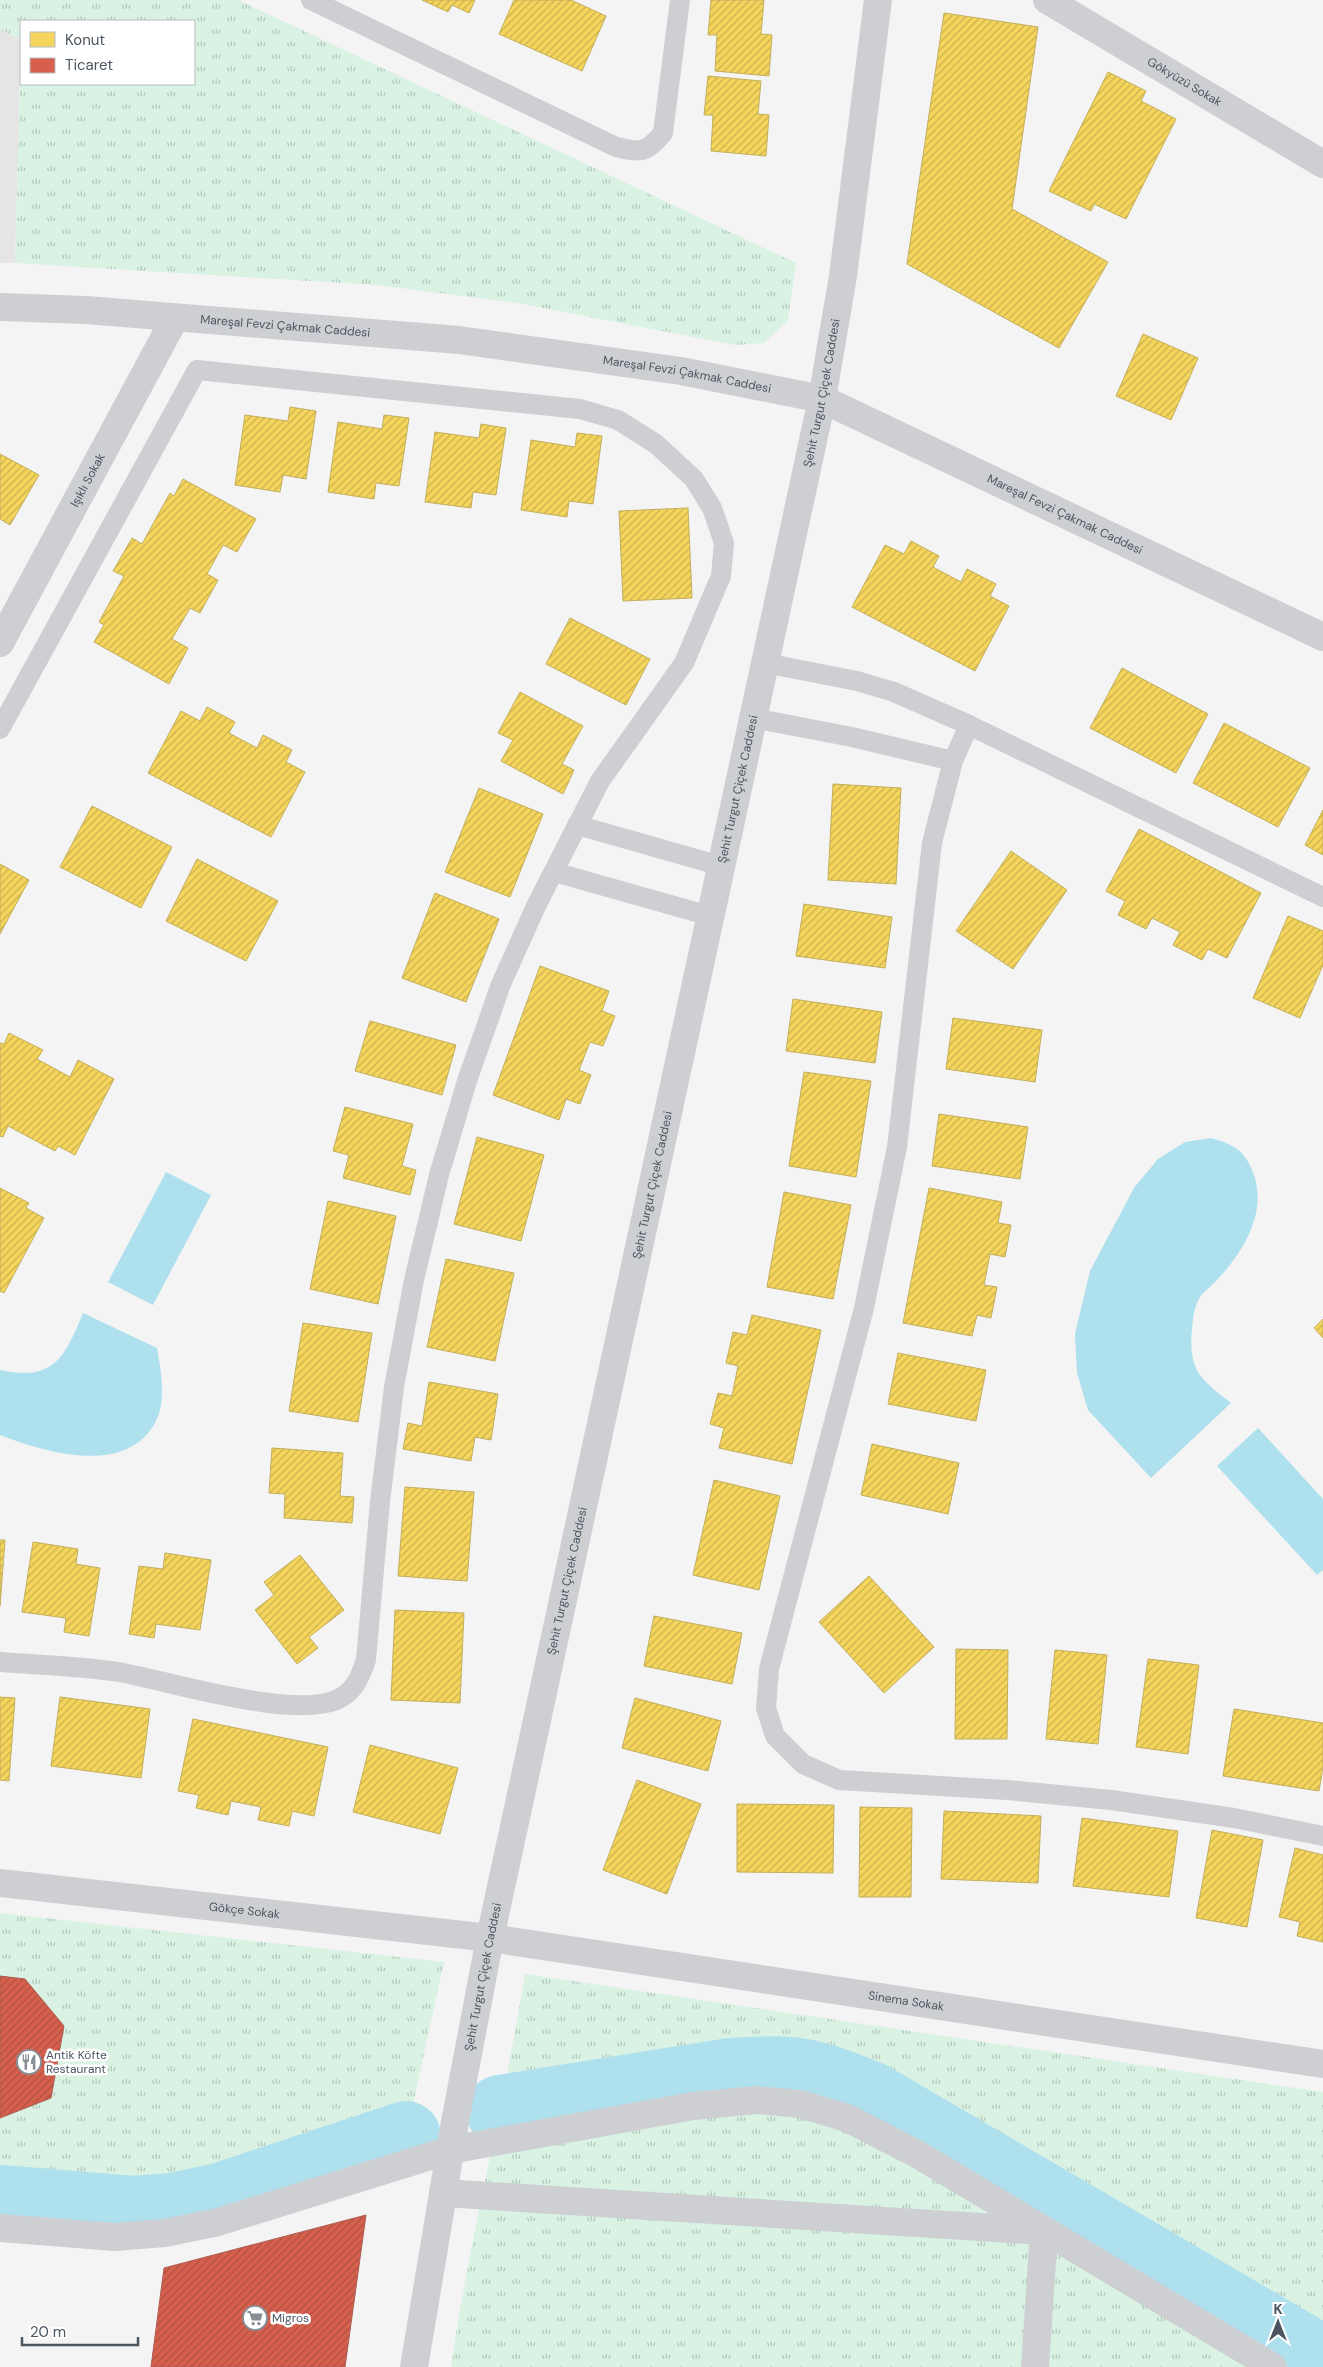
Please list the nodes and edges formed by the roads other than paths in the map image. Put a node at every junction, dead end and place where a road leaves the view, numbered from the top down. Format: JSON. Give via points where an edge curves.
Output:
{"nodes":[{"id":1,"x":311,"y":0,"type":"edge"},
{"id":2,"x":680,"y":0,"type":"edge"},
{"id":3,"x":878,"y":0,"type":"edge"},
{"id":4,"x":1047,"y":0,"type":"edge"},
{"id":5,"x":1323,"y":164,"type":"edge"},
{"id":6,"x":0,"y":307,"type":"edge"},
{"id":7,"x":175,"y":318,"type":"junction"},
{"id":8,"x":822,"y":400,"type":"junction"},
{"id":9,"x":1323,"y":637,"type":"edge"},
{"id":10,"x":0,"y":643,"type":"edge"},
{"id":11,"x":765,"y":663,"type":"junction"},
{"id":12,"x":753,"y":718,"type":"junction"},
{"id":13,"x":969,"y":725,"type":"junction"},
{"id":14,"x":0,"y":729,"type":"edge"},
{"id":15,"x":953,"y":761,"type":"junction"},
{"id":16,"x":577,"y":825,"type":"junction"},
{"id":17,"x":721,"y":866,"type":"junction"},
{"id":18,"x":554,"y":872,"type":"junction"},
{"id":19,"x":1323,"y":897,"type":"edge"},
{"id":20,"x":710,"y":916,"type":"junction"},
{"id":21,"x":0,"y":1662,"type":"edge"},
{"id":22,"x":1323,"y":1836,"type":"edge"},
{"id":23,"x":0,"y":1882,"type":"edge"},
{"id":24,"x":490,"y":1938,"type":"junction"},
{"id":25,"x":1323,"y":2064,"type":"edge"},
{"id":26,"x":450,"y":2150,"type":"junction"},
{"id":27,"x":443,"y":2193,"type":"junction"},
{"id":28,"x":0,"y":2228,"type":"edge"},
{"id":29,"x":1044,"y":2231,"type":"junction"},
{"id":30,"x":414,"y":2367,"type":"edge"},
{"id":31,"x":1035,"y":2367,"type":"edge"},
{"id":32,"x":1273,"y":2367,"type":"edge"}],
"edges":[{"from":1,"to":2,"type":"lane","via":[[616,147],[636,152],[651,147],[663,133]]},
{"from":3,"to":8,"type":"street","name":"Şehit Turgut Çiçek Caddesi","via":[[844,276]]},
{"from":4,"to":5,"type":"street","name":"Gökyüzü Sokak"},
{"from":6,"to":7,"type":"street","name":"Mareşal Fevzi Çakmak Caddesi"},
{"from":7,"to":8,"type":"street","name":"Mareşal Fevzi Çakmak Caddesi","via":[[458,340],[681,371]]},
{"from":7,"to":10,"type":"street","name":"Işıklı Sokak"},
{"from":8,"to":9,"type":"street","name":"Mareşal Fevzi Çakmak Caddesi"},
{"from":8,"to":11,"type":"street","name":"Şehit Turgut Çiçek Caddesi"},
{"from":11,"to":12,"type":"street","name":"Şehit Turgut Çiçek Caddesi"},
{"from":11,"to":13,"type":"lane","via":[[894,692]]},
{"from":12,"to":15,"type":"lane"},
{"from":12,"to":17,"type":"street","name":"Şehit Turgut Çiçek Caddesi"},
{"from":13,"to":15,"type":"lane"},
{"from":13,"to":19,"type":"lane"},
{"from":14,"to":16,"type":"lane","via":[[197,370],[580,409],[618,420],[656,444],[694,478],[712,508],[724,543],[721,576],[684,663],[600,781]]},
{"from":15,"to":22,"type":"lane","via":[[932,843],[895,1156],[864,1308],[768,1669],[766,1708],[775,1736],[803,1764],[838,1780],[1111,1800],[1234,1818]]},
{"from":16,"to":17,"type":"lane"},
{"from":16,"to":18,"type":"lane"},
{"from":17,"to":20,"type":"street","name":"Şehit Turgut Çiçek Caddesi"},
{"from":18,"to":20,"type":"lane"},
{"from":18,"to":21,"type":"lane","via":[[501,984],[439,1175],[414,1280],[394,1387],[366,1660],[358,1683],[342,1698],[313,1706],[270,1704],[118,1672]]},
{"from":20,"to":24,"type":"street","name":"Şehit Turgut Çiçek Caddesi"},
{"from":23,"to":24,"type":"street","name":"Gökçe Sokak"},
{"from":24,"to":25,"type":"street","name":"Sinema Sokak"},
{"from":24,"to":26,"type":"street","name":"Şehit Turgut Çiçek Caddesi"},
{"from":26,"to":27,"type":"street","name":"Şehit Turgut Çiçek Caddesi"},
{"from":26,"to":28,"type":"street","via":[[218,2222],[165,2233],[115,2237]]},
{"from":26,"to":29,"type":"street","via":[[693,2106],[756,2100],[800,2104],[847,2118],[917,2154]]},
{"from":27,"to":29,"type":"street"},
{"from":27,"to":30,"type":"street","name":"Şehit Turgut Çiçek Caddesi"},
{"from":29,"to":31,"type":"street"},
{"from":29,"to":32,"type":"street"}]}
